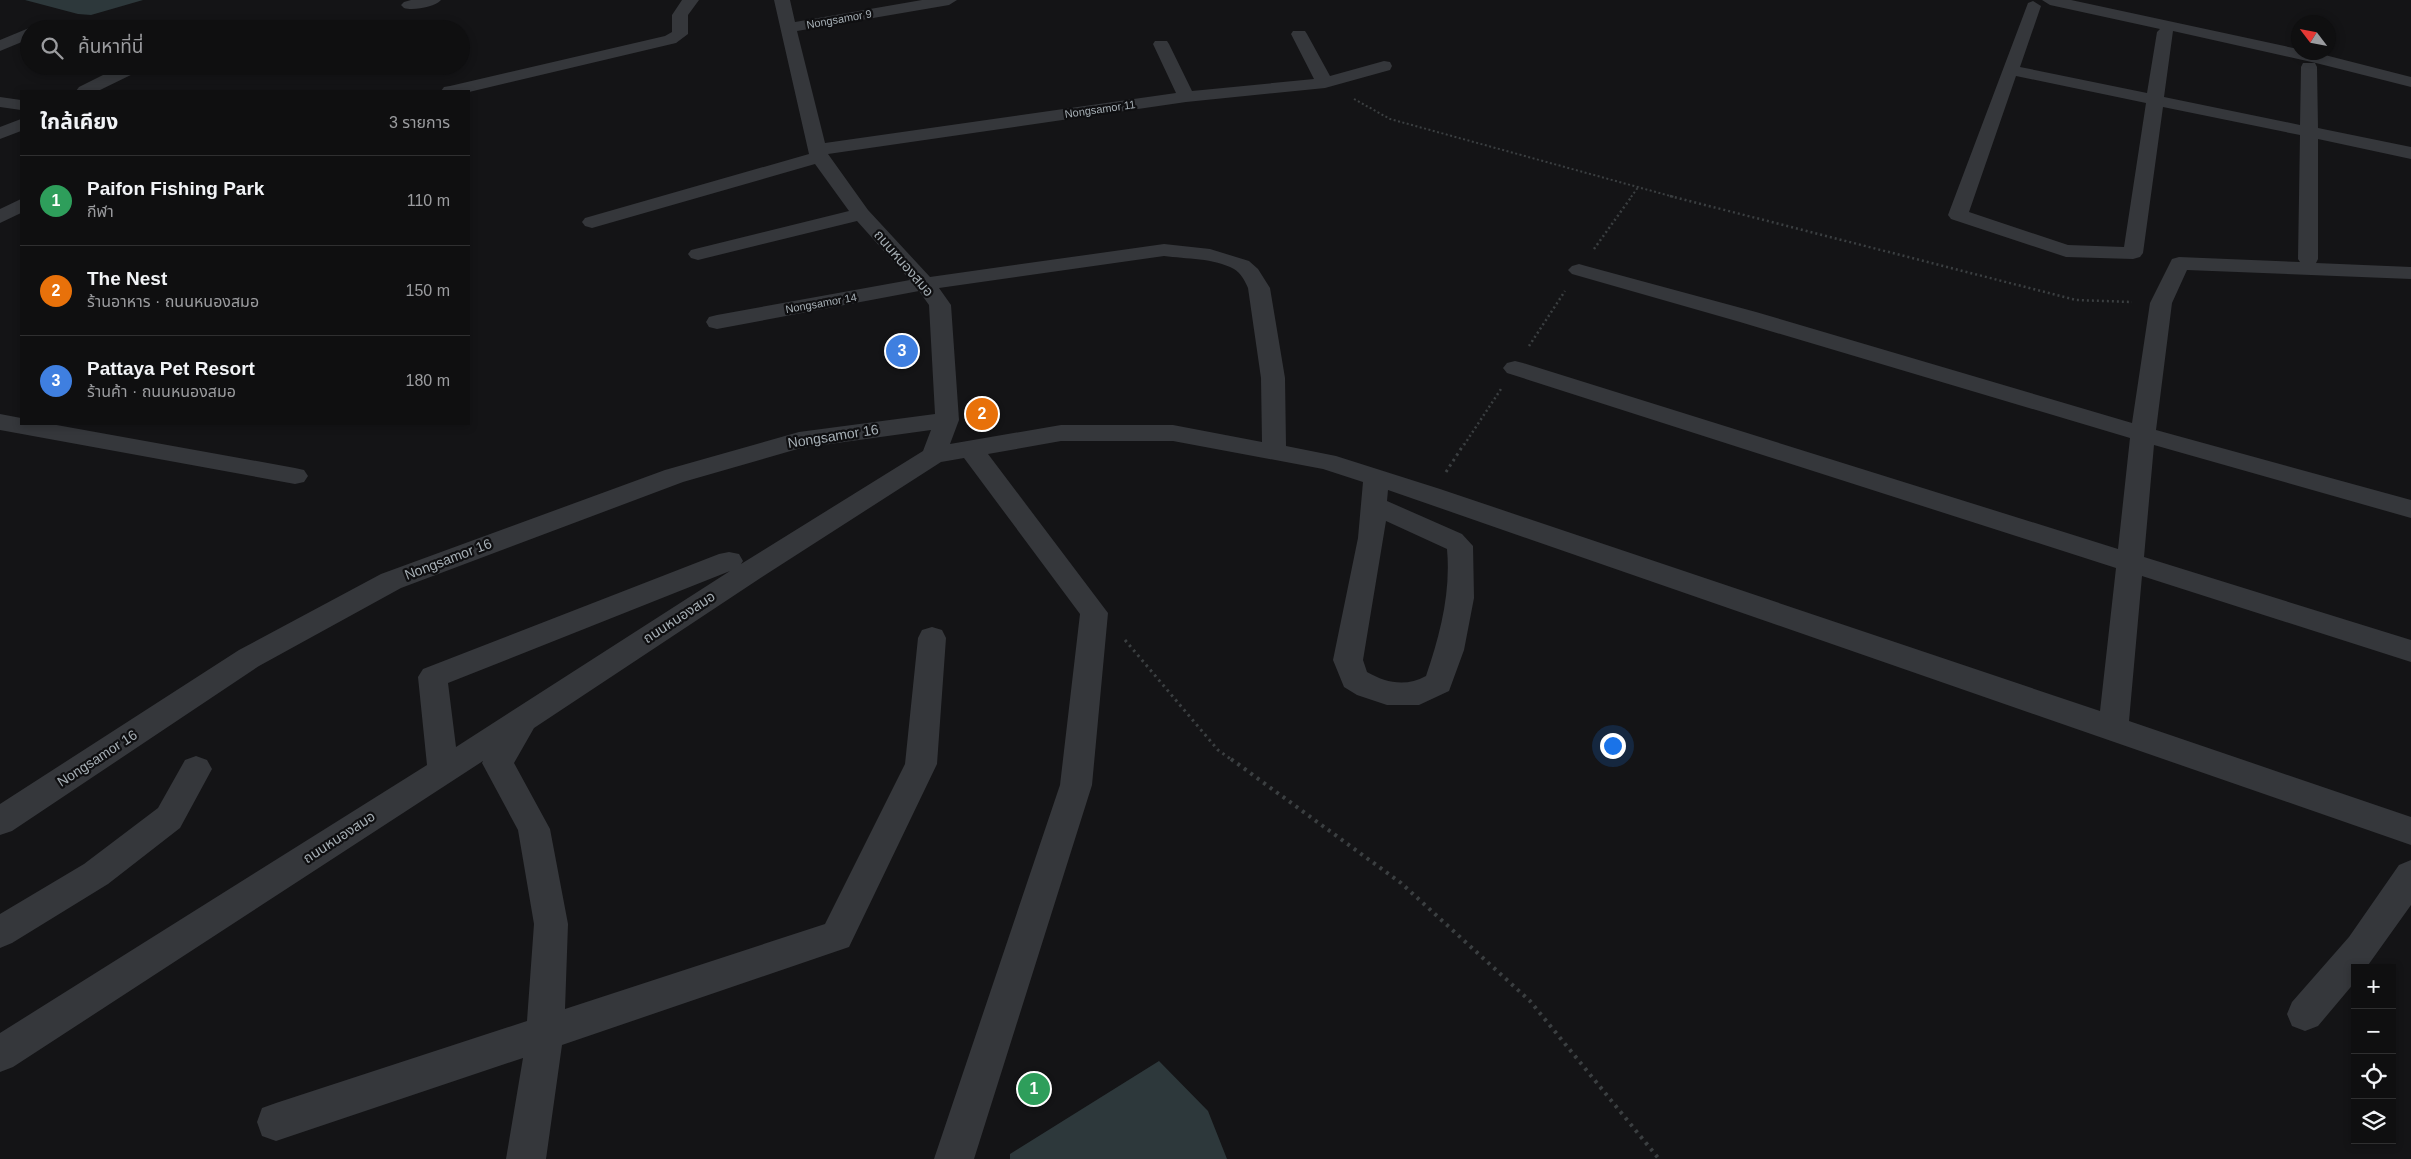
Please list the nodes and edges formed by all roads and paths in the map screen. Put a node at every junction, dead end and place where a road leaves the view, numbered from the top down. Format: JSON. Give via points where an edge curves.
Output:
{"nodes":[{"id":1,"x":433,"y":0,"type":"edge"},
{"id":2,"x":691,"y":0,"type":"edge"},
{"id":3,"x":782,"y":0,"type":"edge"},
{"id":4,"x":949,"y":0,"type":"edge"},
{"id":5,"x":2041,"y":3,"type":"edge"},
{"id":6,"x":409,"y":5,"type":"dead end"},
{"id":7,"x":788,"y":28,"type":"junction"},
{"id":8,"x":2165,"y":32,"type":"dead end"},
{"id":9,"x":1299,"y":34,"type":"dead end"},
{"id":10,"x":20,"y":37,"type":"edge"},
{"id":11,"x":1161,"y":44,"type":"dead end"},
{"id":12,"x":0,"y":46,"type":"edge"},
{"id":13,"x":1384,"y":66,"type":"dead end"},
{"id":14,"x":2309,"y":66,"type":"dead end"},
{"id":15,"x":2010,"y":70,"type":"junction"},
{"id":16,"x":117,"y":75,"type":"edge"},
{"id":17,"x":2411,"y":82,"type":"edge"},
{"id":18,"x":1325,"y":83,"type":"junction"},
{"id":19,"x":87,"y":90,"type":"edge"},
{"id":20,"x":454,"y":90,"type":"edge"},
{"id":21,"x":1186,"y":97,"type":"junction"},
{"id":22,"x":2155,"y":100,"type":"junction"},
{"id":23,"x":0,"y":102,"type":"edge"},
{"id":24,"x":20,"y":105,"type":"edge"},
{"id":25,"x":20,"y":124,"type":"edge"},
{"id":26,"x":2308,"y":132,"type":"junction"},
{"id":27,"x":0,"y":134,"type":"edge"},
{"id":28,"x":818,"y":153,"type":"junction"},
{"id":29,"x":2411,"y":153,"type":"edge"},
{"id":30,"x":1639,"y":186,"type":"junction"},
{"id":31,"x":13,"y":206,"type":"edge"},
{"id":32,"x":861,"y":214,"type":"junction"},
{"id":33,"x":0,"y":217,"type":"edge"},
{"id":34,"x":592,"y":222,"type":"dead end"},
{"id":35,"x":698,"y":254,"type":"dead end"},
{"id":36,"x":2308,"y":259,"type":"dead end"},
{"id":37,"x":1579,"y":270,"type":"junction"},
{"id":38,"x":2411,"y":273,"type":"edge"},
{"id":39,"x":925,"y":284,"type":"junction"},
{"id":40,"x":2161,"y":303,"type":"junction"},
{"id":41,"x":717,"y":322,"type":"dead end"},
{"id":42,"x":1515,"y":368,"type":"junction"},
{"id":43,"x":947,"y":420,"type":"junction"},
{"id":44,"x":0,"y":422,"type":"edge"},
{"id":45,"x":2142,"y":434,"type":"junction"},
{"id":46,"x":971,"y":449,"type":"junction"},
{"id":47,"x":1274,"y":452,"type":"junction"},
{"id":48,"x":934,"y":455,"type":"junction"},
{"id":49,"x":295,"y":476,"type":"dead end"},
{"id":50,"x":1376,"y":478,"type":"junction"},
{"id":51,"x":1431,"y":495,"type":"junction"},
{"id":52,"x":1374,"y":506,"type":"junction"},
{"id":53,"x":2411,"y":509,"type":"edge"},
{"id":54,"x":729,"y":561,"type":"dead end"},
{"id":55,"x":2129,"y":562,"type":"junction"},
{"id":56,"x":1094,"y":612,"type":"junction"},
{"id":57,"x":932,"y":638,"type":"dead end"},
{"id":58,"x":2411,"y":651,"type":"edge"},
{"id":59,"x":524,"y":719,"type":"junction"},
{"id":60,"x":2113,"y":728,"type":"junction"},
{"id":61,"x":196,"y":769,"type":"dead end"},
{"id":62,"x":443,"y":770,"type":"junction"},
{"id":63,"x":0,"y":821,"type":"edge"},
{"id":64,"x":2411,"y":831,"type":"edge"},
{"id":65,"x":2411,"y":875,"type":"edge"},
{"id":66,"x":0,"y":932,"type":"edge"},
{"id":67,"x":2305,"y":1014,"type":"dead end"},
{"id":68,"x":545,"y":1034,"type":"junction"},
{"id":69,"x":0,"y":1054,"type":"edge"},
{"id":70,"x":276,"y":1122,"type":"dead end"},
{"id":71,"x":526,"y":1159,"type":"edge"},
{"id":72,"x":954,"y":1159,"type":"edge"},
{"id":73,"x":1659,"y":1159,"type":"edge"}],
"edges":[{"from":1,"to":6,"type":"street"},
{"from":2,"to":20,"type":"street","via":[[680,12],[677,23],[680,34],[670,40]]},
{"from":3,"to":7,"type":"street","name":"ถนนหนองสมอ"},
{"from":4,"to":7,"type":"street","name":"Nongsamor 9"},
{"from":5,"to":15,"type":"street"},
{"from":5,"to":17,"type":"street","via":[[2317,58]]},
{"from":7,"to":28,"type":"street","name":"ถนนหนองสมอ"},
{"from":8,"to":22,"type":"street"},
{"from":9,"to":18,"type":"street"},
{"from":10,"to":12,"type":"street"},
{"from":11,"to":21,"type":"street"},
{"from":13,"to":18,"type":"street","name":"Nongsamor 11"},
{"from":14,"to":26,"type":"street"},
{"from":15,"to":22,"type":"street"},
{"from":15,"to":22,"type":"street","via":[[1958,215],[2066,251],[2133,253]]},
{"from":16,"to":19,"type":"street"},
{"from":18,"to":21,"type":"street","name":"Nongsamor 11"},
{"from":18,"to":30,"type":"path","via":[[1390,119]]},
{"from":21,"to":28,"type":"street","name":"Nongsamor 11"},
{"from":22,"to":26,"type":"street"},
{"from":23,"to":24,"type":"street"},
{"from":25,"to":27,"type":"street"},
{"from":26,"to":29,"type":"street"},
{"from":26,"to":36,"type":"street"},
{"from":28,"to":32,"type":"street","name":"ถนนหนองสมอ"},
{"from":28,"to":34,"type":"street","name":"Nongsamor 11"},
{"from":30,"to":37,"type":"path"},
{"from":30,"to":40,"type":"path","via":[[2076,300]]},
{"from":31,"to":33,"type":"street"},
{"from":32,"to":35,"type":"street"},
{"from":32,"to":39,"type":"street","name":"ถนนหนองสมอ"},
{"from":37,"to":42,"type":"path"},
{"from":37,"to":45,"type":"street","via":[[1748,316]]},
{"from":38,"to":40,"type":"street","via":[[2179,264]]},
{"from":39,"to":41,"type":"street","name":"Nongsamor 14"},
{"from":39,"to":43,"type":"street","name":"ถนนหนองสมอ","via":[[940,305]]},
{"from":39,"to":47,"type":"street","name":"Nongsamor 14","via":[[1164,250],[1210,255],[1242,265],[1259,288],[1273,378]]},
{"from":40,"to":45,"type":"street"},
{"from":42,"to":51,"type":"path"},
{"from":42,"to":55,"type":"street"},
{"from":43,"to":48,"type":"street","name":"ถนนหนองสมอ"},
{"from":43,"to":63,"type":"street","name":"Nongsamor 16","via":[[799,440],[674,476],[391,581],[248,658]]},
{"from":44,"to":49,"type":"street"},
{"from":45,"to":53,"type":"street"},
{"from":45,"to":55,"type":"street"},
{"from":46,"to":47,"type":"street","via":[[1061,433],[1173,433]]},
{"from":46,"to":48,"type":"street"},
{"from":46,"to":56,"type":"street"},
{"from":47,"to":50,"type":"street","via":[[1327,462]]},
{"from":48,"to":59,"type":"street","name":"ถนนหนองสมอ"},
{"from":50,"to":51,"type":"street"},
{"from":50,"to":52,"type":"street"},
{"from":51,"to":60,"type":"street"},
{"from":52,"to":52,"type":"street","via":[[1348,660],[1354,678],[1368,687],[1387,694],[1419,694],[1439,683],[1451,644],[1463,562],[1460,546]]},
{"from":54,"to":62,"type":"street","via":[[433,677]]},
{"from":55,"to":58,"type":"street"},
{"from":55,"to":60,"type":"street"},
{"from":56,"to":72,"type":"street","via":[[1076,785]]},
{"from":56,"to":73,"type":"path","via":[[1117,631],[1218,750],[1401,883],[1530,1001]]},
{"from":57,"to":68,"type":"street","via":[[921,764],[837,936]]},
{"from":59,"to":62,"type":"street","name":"ถนนหนองสมอ"},
{"from":59,"to":68,"type":"street","via":[[498,762],[534,829],[552,924]]},
{"from":60,"to":64,"type":"street"},
{"from":61,"to":66,"type":"street","via":[[169,818],[96,874]]},
{"from":62,"to":69,"type":"street","name":"ถนนหนองสมอ"},
{"from":65,"to":67,"type":"street","via":[[2361,948]]},
{"from":68,"to":70,"type":"street"},
{"from":68,"to":71,"type":"street"}]}
